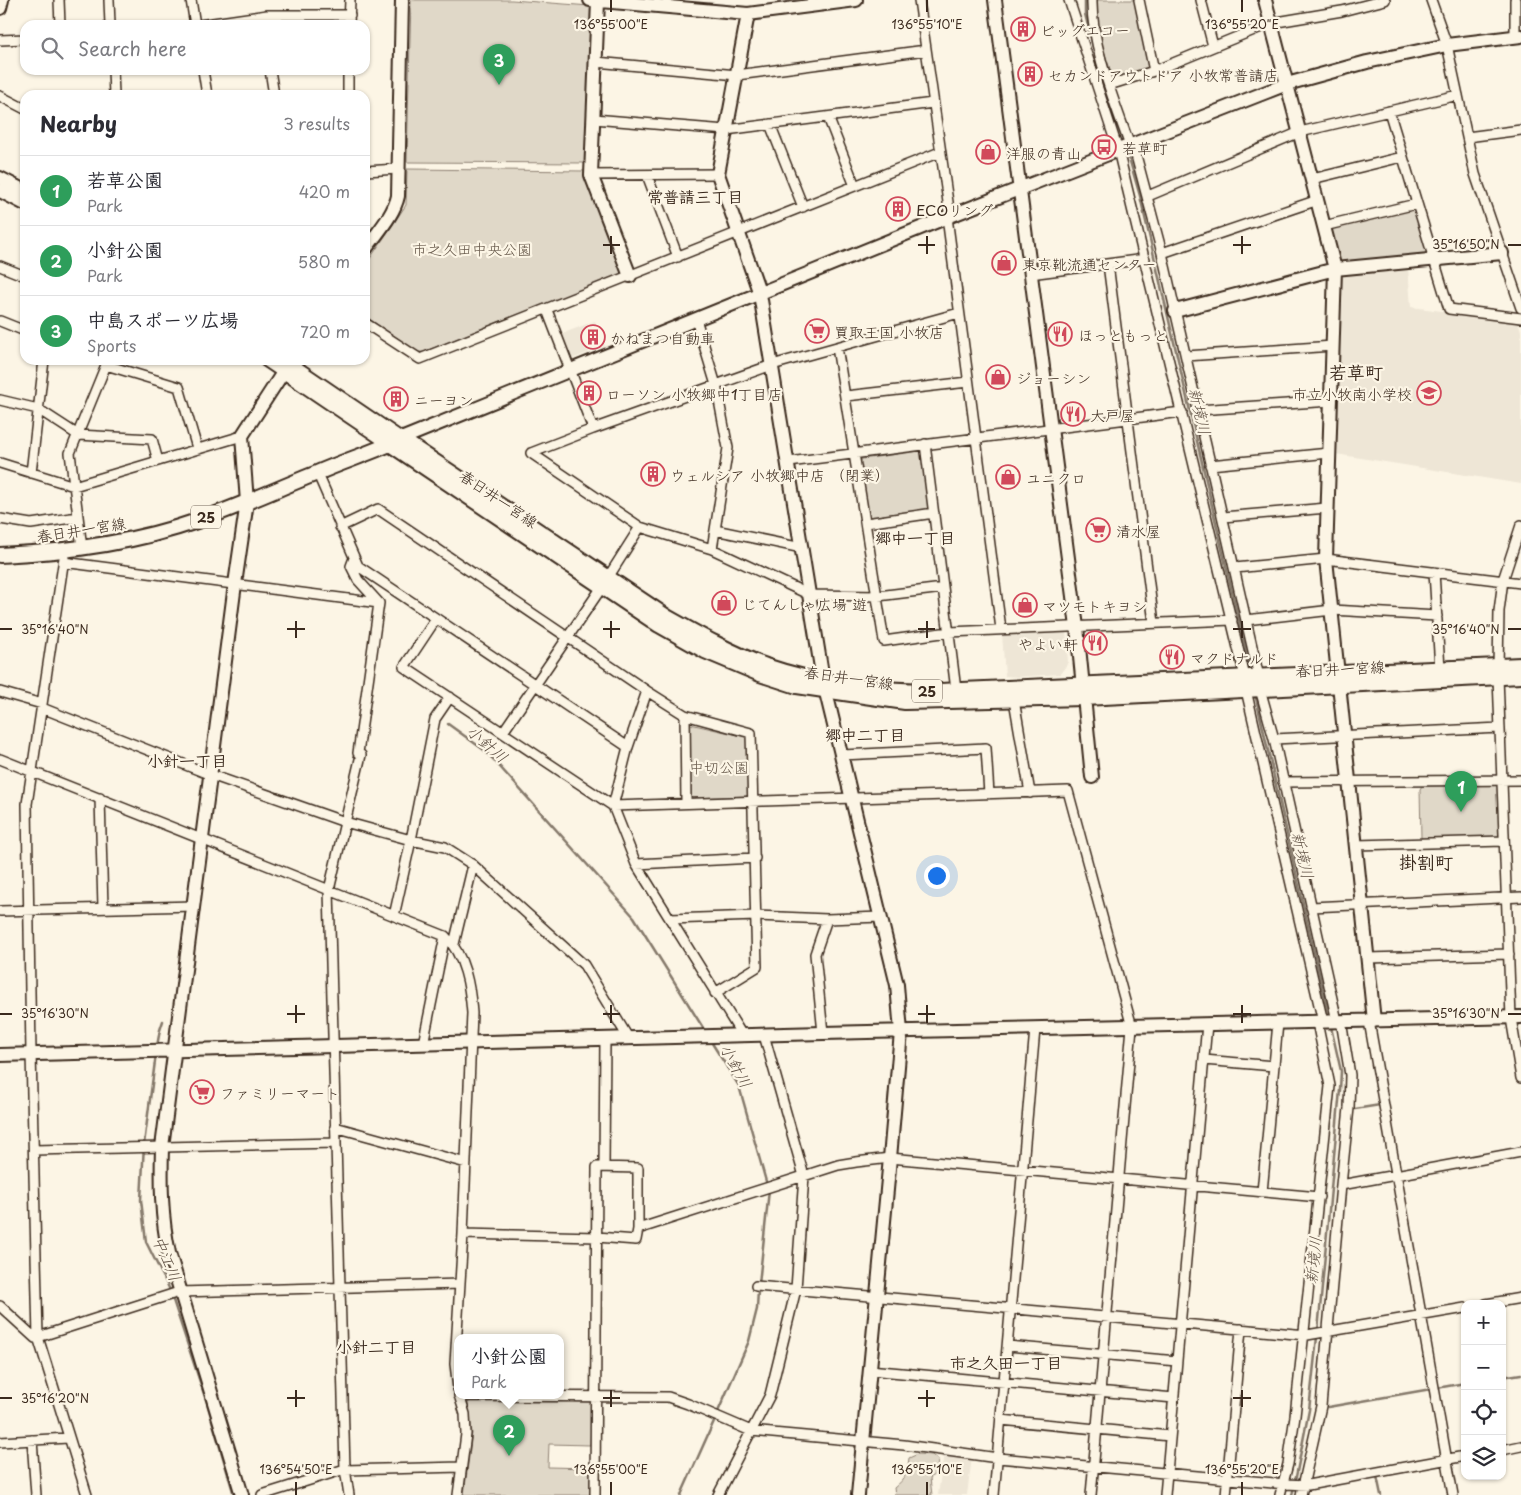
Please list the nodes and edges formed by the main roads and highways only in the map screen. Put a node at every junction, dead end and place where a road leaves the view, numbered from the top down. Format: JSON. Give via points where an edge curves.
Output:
{"nodes":[{"id":1,"x":0,"y":555,"type":"edge"},
{"id":2,"x":1521,"y":665,"type":"edge"},
{"id":3,"x":1498,"y":672,"type":"junction"},
{"id":4,"x":1521,"y":676,"type":"edge"},
{"id":5,"x":1339,"y":679,"type":"junction"},
{"id":6,"x":825,"y":686,"type":"junction"},
{"id":7,"x":1084,"y":691,"type":"junction"}],
"edges":[{"from":1,"to":6,"type":"main road","name":"春日井一宮線","number":"25","via":[[64,556],[82,548],[149,535],[247,502],[395,441],[605,582],[659,625],[705,651],[760,674],[797,686]]},
{"from":2,"to":3,"type":"main road","name":"春日井一宮線","number":"25"},
{"from":3,"to":4,"type":"main road","name":"春日井一宮線","number":"25"},
{"from":3,"to":5,"type":"main road","name":"春日井一宮線","number":"25"},
{"from":3,"to":5,"type":"main road","name":"春日井一宮線","number":"25","via":[[1440,669]]},
{"from":5,"to":7,"type":"main road","name":"春日井一宮線","number":"25"},
{"from":6,"to":7,"type":"main road","name":"春日井一宮線","number":"25","via":[[905,691]]},
{"from":6,"to":7,"type":"main road","name":"春日井一宮線","number":"25","via":[[905,702],[1014,700]]}]}
